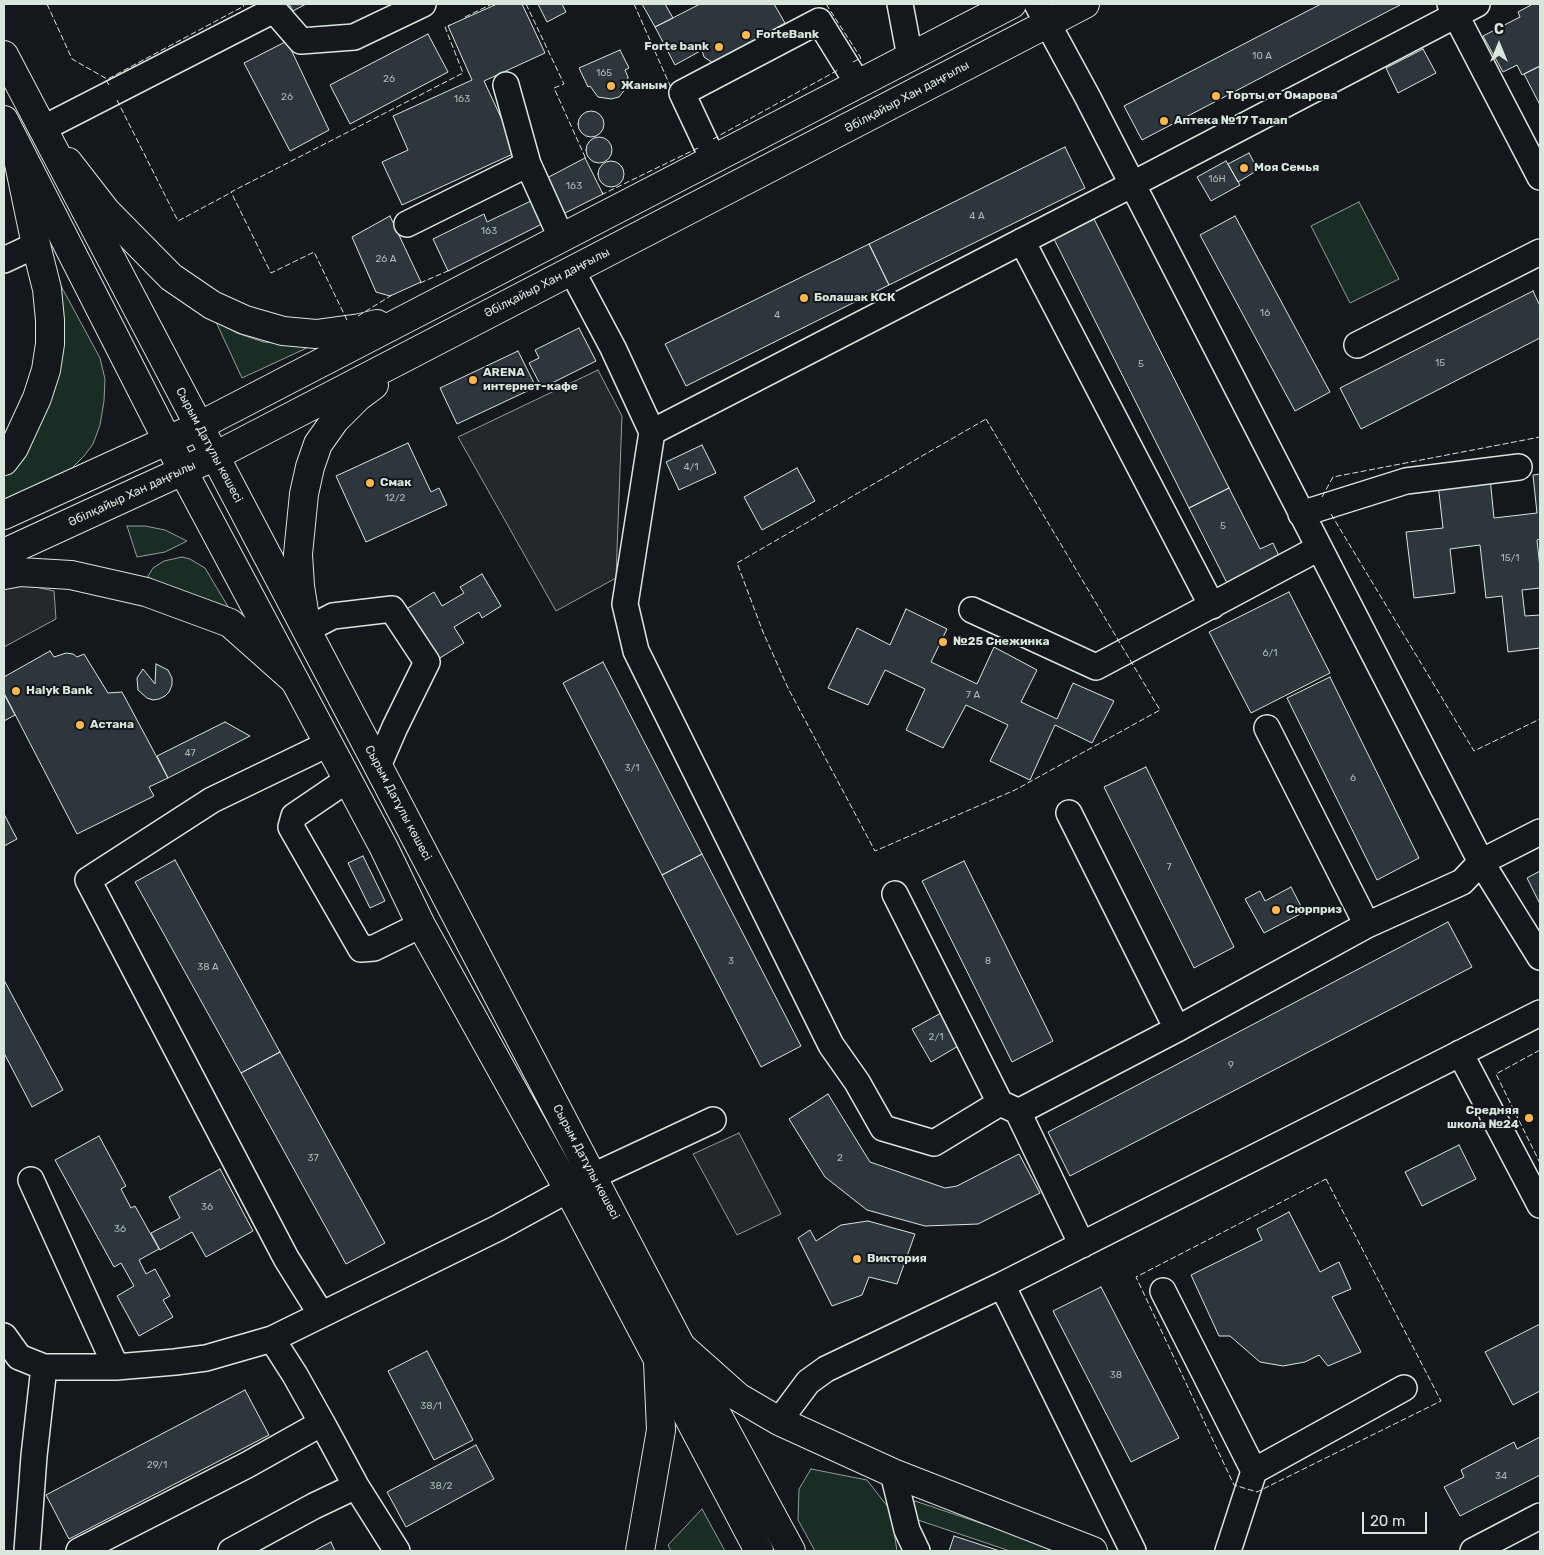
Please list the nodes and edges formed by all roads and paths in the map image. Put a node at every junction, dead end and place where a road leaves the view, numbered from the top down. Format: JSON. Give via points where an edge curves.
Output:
{"nodes":[{"id":1,"x":423,"y":4,"type":"edge"},
{"id":2,"x":900,"y":4,"type":"edge"},
{"id":3,"x":1012,"y":4,"type":"edge"},
{"id":4,"x":1085,"y":4,"type":"edge"},
{"id":5,"x":1477,"y":4,"type":"edge"},
{"id":6,"x":1453,"y":9,"type":"edge"},
{"id":7,"x":1042,"y":14,"type":"edge"},
{"id":8,"x":4,"y":55,"type":"edge"},
{"id":9,"x":910,"y":57,"type":"junction"},
{"id":10,"x":858,"y":84,"type":"junction"},
{"id":11,"x":506,"y":85,"type":"dead end"},
{"id":12,"x":42,"y":129,"type":"junction"},
{"id":13,"x":9,"y":131,"type":"edge"},
{"id":14,"x":713,"y":159,"type":"junction"},
{"id":15,"x":528,"y":164,"type":"junction"},
{"id":16,"x":1540,"y":177,"type":"edge"},
{"id":17,"x":1131,"y":185,"type":"junction"},
{"id":18,"x":407,"y":224,"type":"dead end"},
{"id":19,"x":562,"y":237,"type":"junction"},
{"id":20,"x":1022,"y":241,"type":"junction"},
{"id":21,"x":36,"y":245,"type":"junction"},
{"id":22,"x":1540,"y":252,"type":"edge"},
{"id":23,"x":4,"y":260,"type":"edge"},
{"id":24,"x":572,"y":270,"type":"junction"},
{"id":25,"x":417,"y":313,"type":"junction"},
{"id":26,"x":432,"y":343,"type":"junction"},
{"id":27,"x":1357,"y":345,"type":"dead end"},
{"id":28,"x":199,"y":426,"type":"junction"},
{"id":29,"x":652,"y":432,"type":"junction"},
{"id":30,"x":168,"y":440,"type":"junction"},
{"id":31,"x":215,"y":456,"type":"junction"},
{"id":32,"x":4,"y":461,"type":"edge"},
{"id":33,"x":1519,"y":467,"type":"dead end"},
{"id":34,"x":183,"y":471,"type":"junction"},
{"id":35,"x":1301,"y":514,"type":"junction"},
{"id":36,"x":4,"y":515,"type":"edge"},
{"id":37,"x":1319,"y":548,"type":"junction"},
{"id":38,"x":4,"y":553,"type":"edge"},
{"id":39,"x":4,"y":575,"type":"edge"},
{"id":40,"x":1212,"y":606,"type":"junction"},
{"id":41,"x":972,"y":610,"type":"dead end"},
{"id":42,"x":306,"y":630,"type":"junction"},
{"id":43,"x":294,"y":680,"type":"junction"},
{"id":44,"x":1267,"y":728,"type":"dead end"},
{"id":45,"x":328,"y":744,"type":"junction"},
{"id":46,"x":378,"y":766,"type":"junction"},
{"id":47,"x":347,"y":780,"type":"junction"},
{"id":48,"x":1069,"y":813,"type":"dead end"},
{"id":49,"x":1540,"y":832,"type":"edge"},
{"id":50,"x":1481,"y":862,"type":"junction"},
{"id":51,"x":895,"y":894,"type":"dead end"},
{"id":52,"x":421,"y":925,"type":"junction"},
{"id":53,"x":1367,"y":925,"type":"junction"},
{"id":54,"x":1540,"y":957,"type":"edge"},
{"id":55,"x":1540,"y":1013,"type":"edge"},
{"id":56,"x":1177,"y":1030,"type":"junction"},
{"id":57,"x":1460,"y":1053,"type":"junction"},
{"id":58,"x":1009,"y":1107,"type":"junction"},
{"id":59,"x":713,"y":1120,"type":"dead end"},
{"id":60,"x":593,"y":1176,"type":"junction"},
{"id":61,"x":31,"y":1180,"type":"dead end"},
{"id":62,"x":568,"y":1189,"type":"junction"},
{"id":63,"x":1540,"y":1205,"type":"edge"},
{"id":64,"x":1082,"y":1245,"type":"junction"},
{"id":65,"x":1002,"y":1285,"type":"junction"},
{"id":66,"x":1163,"y":1291,"type":"dead end"},
{"id":67,"x":321,"y":1314,"type":"junction"},
{"id":68,"x":4,"y":1336,"type":"edge"},
{"id":69,"x":272,"y":1339,"type":"junction"},
{"id":70,"x":683,"y":1348,"type":"junction"},
{"id":71,"x":658,"y":1362,"type":"junction"},
{"id":72,"x":44,"y":1367,"type":"junction"},
{"id":73,"x":116,"y":1367,"type":"junction"},
{"id":74,"x":1404,"y":1388,"type":"dead end"},
{"id":75,"x":779,"y":1421,"type":"junction"},
{"id":76,"x":322,"y":1423,"type":"junction"},
{"id":77,"x":1254,"y":1471,"type":"junction"},
{"id":78,"x":893,"y":1473,"type":"junction"},
{"id":79,"x":356,"y":1486,"type":"junction"},
{"id":80,"x":1540,"y":1516,"type":"edge"},
{"id":81,"x":647,"y":1544,"type":"edge"},
{"id":82,"x":27,"y":1551,"type":"edge"},
{"id":83,"x":79,"y":1551,"type":"edge"},
{"id":84,"x":231,"y":1551,"type":"edge"},
{"id":85,"x":397,"y":1551,"type":"edge"},
{"id":86,"x":759,"y":1551,"type":"edge"},
{"id":87,"x":791,"y":1551,"type":"edge"},
{"id":88,"x":917,"y":1551,"type":"edge"},
{"id":89,"x":1093,"y":1551,"type":"edge"},
{"id":90,"x":1133,"y":1551,"type":"edge"},
{"id":91,"x":1228,"y":1551,"type":"edge"},
{"id":92,"x":1473,"y":1551,"type":"edge"}],
"edges":[{"from":1,"to":12,"type":"street","via":[[354,36],[301,41],[274,10]]},
{"from":2,"to":9,"type":"street"},
{"from":3,"to":9,"type":"main road"},
{"from":4,"to":7,"type":"main road","name":"Әбілқайыр Хан даңғылы"},
{"from":5,"to":6,"type":"street"},
{"from":6,"to":16,"type":"street"},
{"from":6,"to":17,"type":"street"},
{"from":7,"to":17,"type":"street"},
{"from":7,"to":24,"type":"main road","name":"Әбілқайыр Хан даңғылы"},
{"from":8,"to":12,"type":"main road","name":"Сырым Датұлы көшесі"},
{"from":9,"to":10,"type":"main road"},
{"from":10,"to":14,"type":"main road"},
{"from":10,"to":14,"type":"street","via":[[819,21],[682,93]]},
{"from":11,"to":15,"type":"street"},
{"from":12,"to":25,"type":"main road","via":[[119,224],[171,277],[212,304],[245,320],[283,331],[316,334],[360,328]]},
{"from":12,"to":28,"type":"main road","name":"Сырым Датұлы көшесі"},
{"from":13,"to":21,"type":"main road"},
{"from":13,"to":30,"type":"main road"},
{"from":14,"to":19,"type":"main road"},
{"from":15,"to":18,"type":"street"},
{"from":15,"to":19,"type":"street"},
{"from":17,"to":20,"type":"street"},
{"from":17,"to":35,"type":"street"},
{"from":19,"to":25,"type":"main road"},
{"from":20,"to":29,"type":"street"},
{"from":20,"to":40,"type":"street"},
{"from":21,"to":23,"type":"street"},
{"from":21,"to":32,"type":"main road","via":[[47,289],[50,344],[37,398],[14,448]]},
{"from":22,"to":27,"type":"street"},
{"from":24,"to":26,"type":"main road","name":"Әбілқайыр Хан даңғылы"},
{"from":24,"to":29,"type":"street"},
{"from":25,"to":28,"type":"main road"},
{"from":26,"to":31,"type":"main road","name":"Әбілқайыр Хан даңғылы"},
{"from":26,"to":42,"type":"main road","via":[[358,397],[335,420],[318,444],[299,526],[300,586]]},
{"from":28,"to":30,"type":"main road"},
{"from":28,"to":31,"type":"main road","name":"Сырым Датұлы көшесі"},
{"from":29,"to":58,"type":"street","via":[[625,604],[636,652],[831,1045],[883,1128],[934,1143]]},
{"from":30,"to":34,"type":"main road"},
{"from":30,"to":36,"type":"main road"},
{"from":31,"to":34,"type":"main road","name":"Әбілқайыр Хан даңғылы"},
{"from":31,"to":42,"type":"main road","name":"Сырым Датұлы көшесі"},
{"from":33,"to":35,"type":"street","via":[[1406,481]]},
{"from":34,"to":38,"type":"main road","name":"Әбілқайыр Хан даңғылы"},
{"from":34,"to":43,"type":"main road"},
{"from":35,"to":37,"type":"street"},
{"from":37,"to":40,"type":"street"},
{"from":37,"to":50,"type":"street"},
{"from":39,"to":43,"type":"main road","via":[[20,572],[71,576],[156,596],[230,623]]},
{"from":40,"to":41,"type":"street","via":[[1096,667]]},
{"from":42,"to":46,"type":"main road","name":"Сырым Датұлы көшесі"},
{"from":42,"to":46,"type":"street","via":[[333,616],[392,610],[427,662]]},
{"from":43,"to":45,"type":"main road"},
{"from":44,"to":53,"type":"street"},
{"from":45,"to":47,"type":"main road"},
{"from":45,"to":67,"type":"street","via":[[212,800],[88,880],[286,1258]]},
{"from":46,"to":60,"type":"main road","name":"Сырым Датұлы көшесі"},
{"from":47,"to":52,"type":"main road"},
{"from":47,"to":52,"type":"street","via":[[294,816],[291,827],[361,949],[374,948]]},
{"from":48,"to":56,"type":"street"},
{"from":49,"to":50,"type":"street"},
{"from":50,"to":53,"type":"street","via":[[1462,882]]},
{"from":50,"to":54,"type":"street"},
{"from":51,"to":58,"type":"street"},
{"from":52,"to":62,"type":"main road"},
{"from":53,"to":56,"type":"street"},
{"from":55,"to":57,"type":"street"},
{"from":56,"to":58,"type":"street"},
{"from":57,"to":63,"type":"street"},
{"from":57,"to":64,"type":"street"},
{"from":58,"to":64,"type":"street"},
{"from":59,"to":60,"type":"street"},
{"from":60,"to":62,"type":"street"},
{"from":60,"to":70,"type":"main road","name":"Сырым Датұлы көшесі"},
{"from":61,"to":73,"type":"street"},
{"from":62,"to":67,"type":"street","via":[[498,1228]]},
{"from":62,"to":71,"type":"main road"},
{"from":64,"to":65,"type":"street"},
{"from":65,"to":75,"type":"street","via":[[826,1369],[808,1382]]},
{"from":65,"to":90,"type":"street"},
{"from":66,"to":77,"type":"street"},
{"from":67,"to":69,"type":"street"},
{"from":68,"to":72,"type":"street","via":[[20,1357]]},
{"from":69,"to":73,"type":"street","via":[[206,1358]]},
{"from":69,"to":76,"type":"street"},
{"from":70,"to":75,"type":"main road","via":[[738,1397]]},
{"from":70,"to":87,"type":"main road","name":"Сырым Датұлы көшесі"},
{"from":71,"to":81,"type":"main road","via":[[661,1430]]},
{"from":71,"to":86,"type":"main road"},
{"from":72,"to":73,"type":"street"},
{"from":72,"to":82,"type":"street"},
{"from":74,"to":77,"type":"street"},
{"from":75,"to":78,"type":"main road"},
{"from":76,"to":79,"type":"street"},
{"from":76,"to":83,"type":"street","via":[[248,1465]]},
{"from":77,"to":91,"type":"street"},
{"from":78,"to":88,"type":"street","via":[[907,1530]]},
{"from":78,"to":89,"type":"main road"},
{"from":79,"to":84,"type":"street"},
{"from":79,"to":85,"type":"street"},
{"from":80,"to":92,"type":"street"}]}
